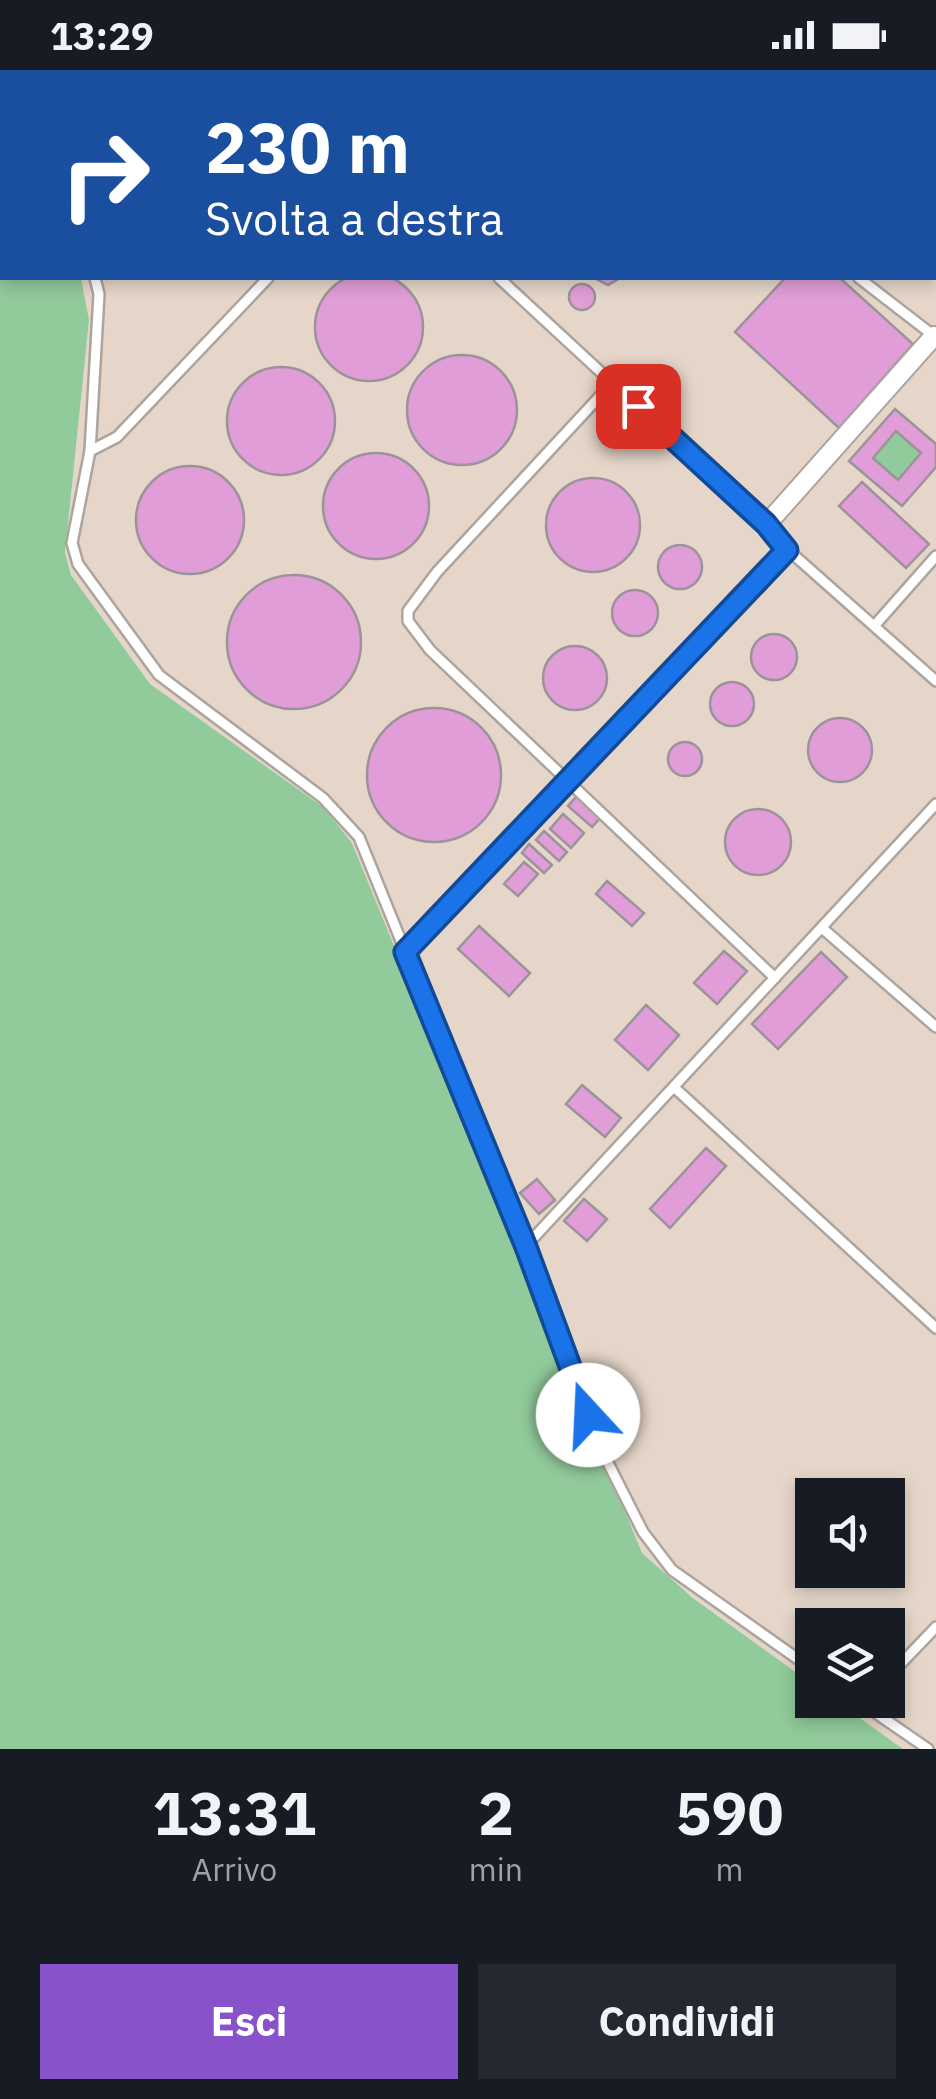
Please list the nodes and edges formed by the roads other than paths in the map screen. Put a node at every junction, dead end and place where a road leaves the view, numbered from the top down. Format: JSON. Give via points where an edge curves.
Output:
{"nodes":[{"id":1,"x":95,"y":280,"type":"edge"},
{"id":2,"x":266,"y":280,"type":"edge"},
{"id":3,"x":501,"y":280,"type":"edge"},
{"id":4,"x":861,"y":280,"type":"edge"},
{"id":5,"x":935,"y":336,"type":"edge"},
{"id":6,"x":613,"y":382,"type":"junction"},
{"id":7,"x":90,"y":451,"type":"junction"},
{"id":8,"x":766,"y":524,"type":"junction"},
{"id":9,"x":787,"y":550,"type":"junction"},
{"id":10,"x":936,"y":556,"type":"edge"},
{"id":11,"x":875,"y":625,"type":"junction"},
{"id":12,"x":936,"y":681,"type":"edge"},
{"id":13,"x":570,"y":782,"type":"junction"},
{"id":14,"x":936,"y":804,"type":"edge"},
{"id":15,"x":822,"y":928,"type":"junction"},
{"id":16,"x":405,"y":952,"type":"junction"},
{"id":17,"x":775,"y":978,"type":"junction"},
{"id":18,"x":936,"y":1028,"type":"edge"},
{"id":19,"x":676,"y":1089,"type":"junction"},
{"id":20,"x":526,"y":1247,"type":"junction"},
{"id":21,"x":936,"y":1328,"type":"edge"},
{"id":22,"x":936,"y":1628,"type":"edge"},
{"id":23,"x":795,"y":1657,"type":"edge"},
{"id":24,"x":905,"y":1660,"type":"edge"},
{"id":25,"x":885,"y":1718,"type":"edge"},
{"id":26,"x":928,"y":1749,"type":"edge"}],
"edges":[{"from":1,"to":7,"type":"lane"},
{"from":2,"to":7,"type":"lane","via":[[117,437]]},
{"from":3,"to":6,"type":"lane"},
{"from":4,"to":5,"type":"lane"},
{"from":5,"to":8,"type":"street"},
{"from":6,"to":8,"type":"lane"},
{"from":6,"to":13,"type":"lane","via":[[408,611],[430,650]]},
{"from":7,"to":16,"type":"lane","via":[[72,544],[78,564],[159,675],[344,818]]},
{"from":8,"to":9,"type":"lane"},
{"from":9,"to":11,"type":"lane"},
{"from":9,"to":13,"type":"lane"},
{"from":10,"to":11,"type":"lane"},
{"from":11,"to":12,"type":"lane"},
{"from":13,"to":16,"type":"lane"},
{"from":13,"to":17,"type":"lane"},
{"from":14,"to":15,"type":"lane"},
{"from":15,"to":17,"type":"lane"},
{"from":15,"to":18,"type":"lane"},
{"from":16,"to":20,"type":"lane"},
{"from":17,"to":19,"type":"lane"},
{"from":19,"to":20,"type":"lane"},
{"from":19,"to":21,"type":"lane"},
{"from":20,"to":23,"type":"lane","via":[[601,1449],[643,1532],[672,1570]]},
{"from":22,"to":24,"type":"lane"},
{"from":25,"to":26,"type":"lane"}]}
